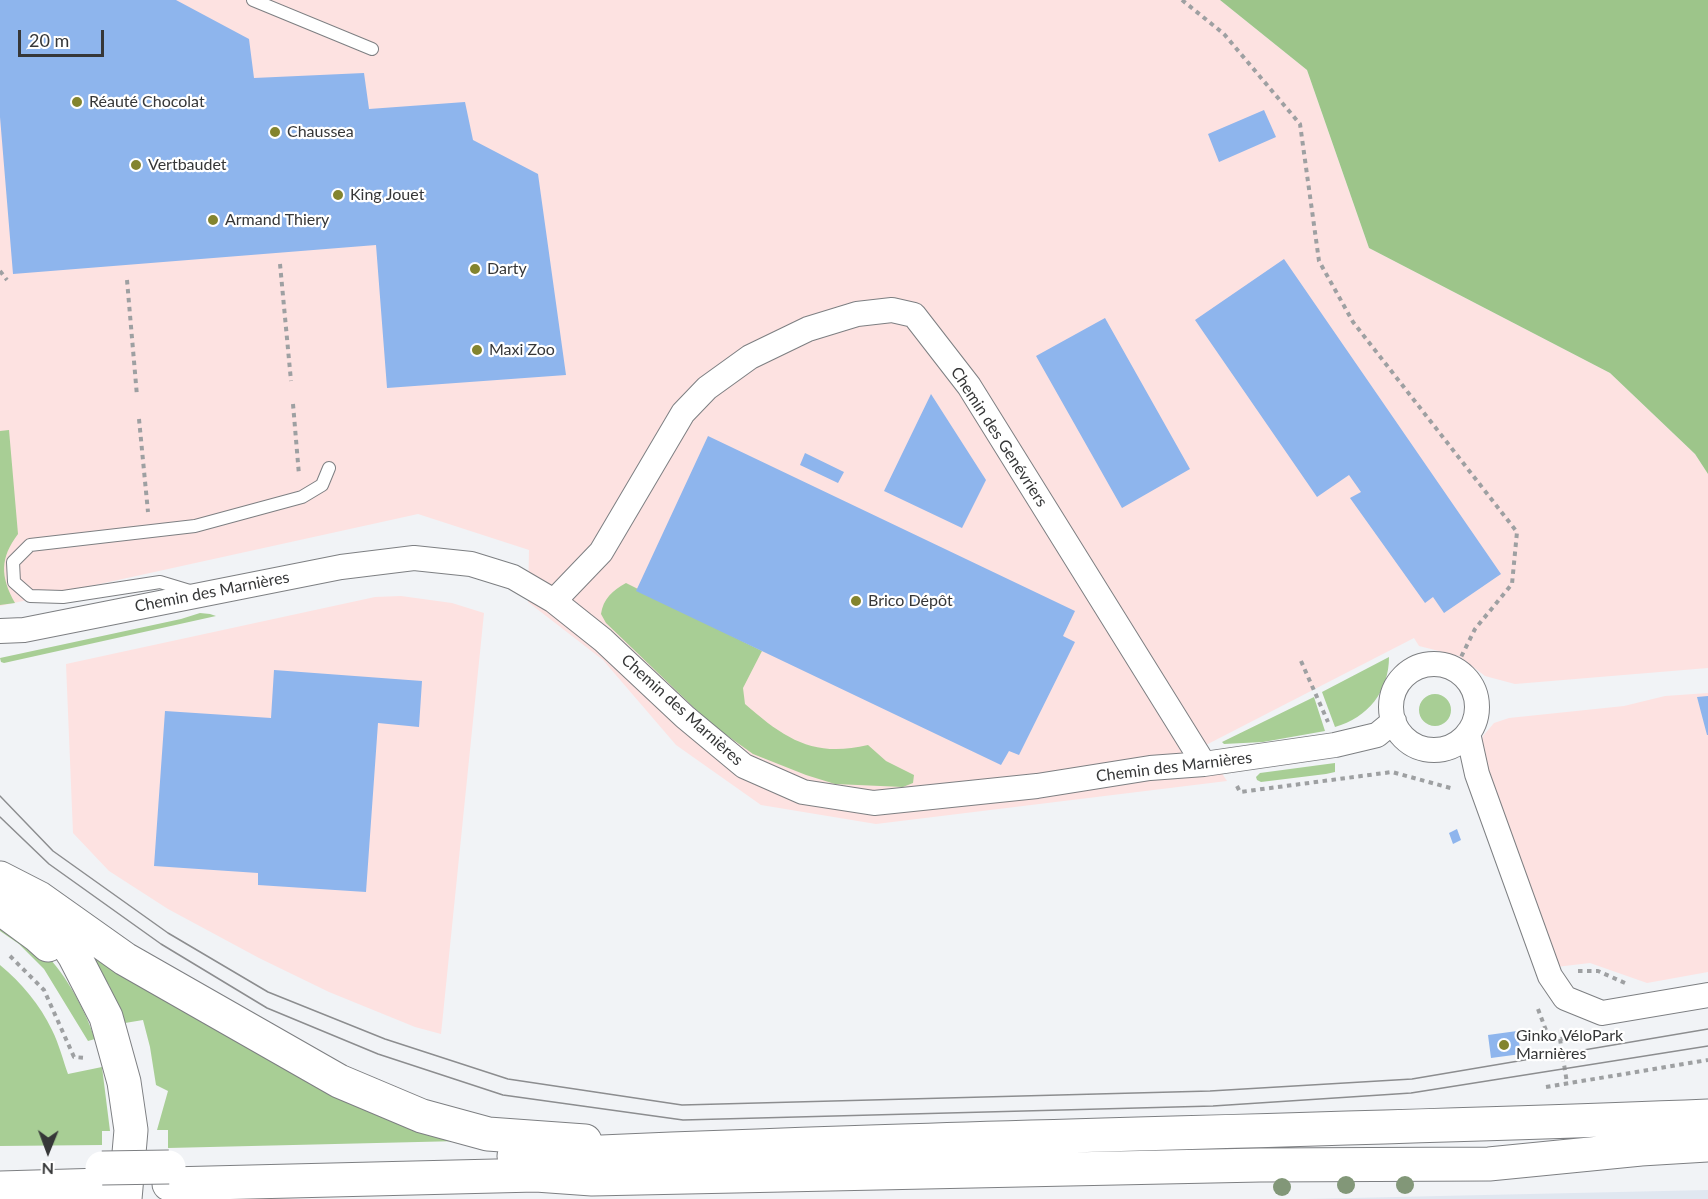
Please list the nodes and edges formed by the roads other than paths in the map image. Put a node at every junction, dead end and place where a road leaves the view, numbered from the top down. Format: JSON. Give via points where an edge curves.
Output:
{"nodes":[{"id":1,"x":253,"y":0,"type":"edge"},
{"id":2,"x":372,"y":50,"type":"dead end"},
{"id":3,"x":329,"y":468,"type":"dead end"},
{"id":4,"x":200,"y":594,"type":"junction"},
{"id":5,"x":554,"y":601,"type":"junction"},
{"id":6,"x":24,"y":630,"type":"junction"},
{"id":7,"x":0,"y":631,"type":"edge"},
{"id":8,"x":0,"y":641,"type":"edge"},
{"id":9,"x":1394,"y":721,"type":"junction"},
{"id":10,"x":1468,"y":734,"type":"junction"},
{"id":11,"x":1214,"y":763,"type":"junction"},
{"id":12,"x":0,"y":878,"type":"edge"},
{"id":13,"x":0,"y":889,"type":"edge"},
{"id":14,"x":0,"y":908,"type":"edge"},
{"id":15,"x":90,"y":986,"type":"junction"},
{"id":16,"x":1708,"y":995,"type":"edge"},
{"id":17,"x":1708,"y":1116,"type":"edge"},
{"id":18,"x":731,"y":1145,"type":"junction"},
{"id":19,"x":1708,"y":1145,"type":"edge"},
{"id":20,"x":0,"y":1169,"type":"edge"},
{"id":21,"x":169,"y":1175,"type":"junction"},
{"id":22,"x":592,"y":1179,"type":"junction"},
{"id":23,"x":110,"y":1184,"type":"edge"},
{"id":24,"x":0,"y":1188,"type":"edge"},
{"id":25,"x":226,"y":1199,"type":"edge"},
{"id":26,"x":242,"y":1199,"type":"edge"}],
"edges":[{"from":1,"to":2,"type":"lane"},
{"from":3,"to":4,"type":"lane","via":[[322,485],[302,497],[195,526],[30,545],[13,562],[14,582],[30,596],[63,597],[160,582]]},
{"from":4,"to":5,"type":"street","name":"Chemin des Marnières","via":[[341,567],[414,558],[471,564],[513,577]]},
{"from":4,"to":6,"type":"street","name":"Chemin des Marnières"},
{"from":5,"to":11,"type":"street","name":"Chemin des Marnières","via":[[744,766],[803,792],[874,803]]},
{"from":5,"to":11,"type":"street","name":"Chemin des Genévriers","via":[[601,552],[683,413],[707,388],[750,357],[808,329],[857,314],[892,310],[914,315],[969,386]]},
{"from":6,"to":7,"type":"street"},
{"from":6,"to":8,"type":"street"},
{"from":9,"to":10,"type":"street","via":[[1406,740],[1426,749],[1448,748]]},
{"from":9,"to":10,"type":"street","via":[[1393,696],[1398,684],[1418,668],[1443,665],[1455,669],[1477,699],[1474,723]]},
{"from":9,"to":11,"type":"street","name":"Chemin des Marnières","via":[[1377,735],[1335,745]]},
{"from":10,"to":16,"type":"street","via":[[1478,774],[1550,976],[1565,999],[1602,1013]]},
{"from":12,"to":18,"type":"main road","via":[[39,898],[125,959],[227,1018],[339,1081],[422,1116],[498,1135]]},
{"from":13,"to":15,"type":"main road","via":[[64,940]]},
{"from":14,"to":15,"type":"main road","via":[[39,936]]},
{"from":15,"to":23,"type":"main road","via":[[116,1049],[130,1130]]},
{"from":17,"to":18,"type":"main road"},
{"from":18,"to":21,"type":"main road"},
{"from":19,"to":22,"type":"main road","via":[[1489,1164]]},
{"from":20,"to":23,"type":"main road"},
{"from":21,"to":22,"type":"main road","via":[[536,1175]]},
{"from":21,"to":23,"type":"main road","bridge":true},
{"from":22,"to":26,"type":"main road","via":[[537,1188]]},
{"from":23,"to":24,"type":"main road"},
{"from":25,"to":26,"type":"main road"}]}
